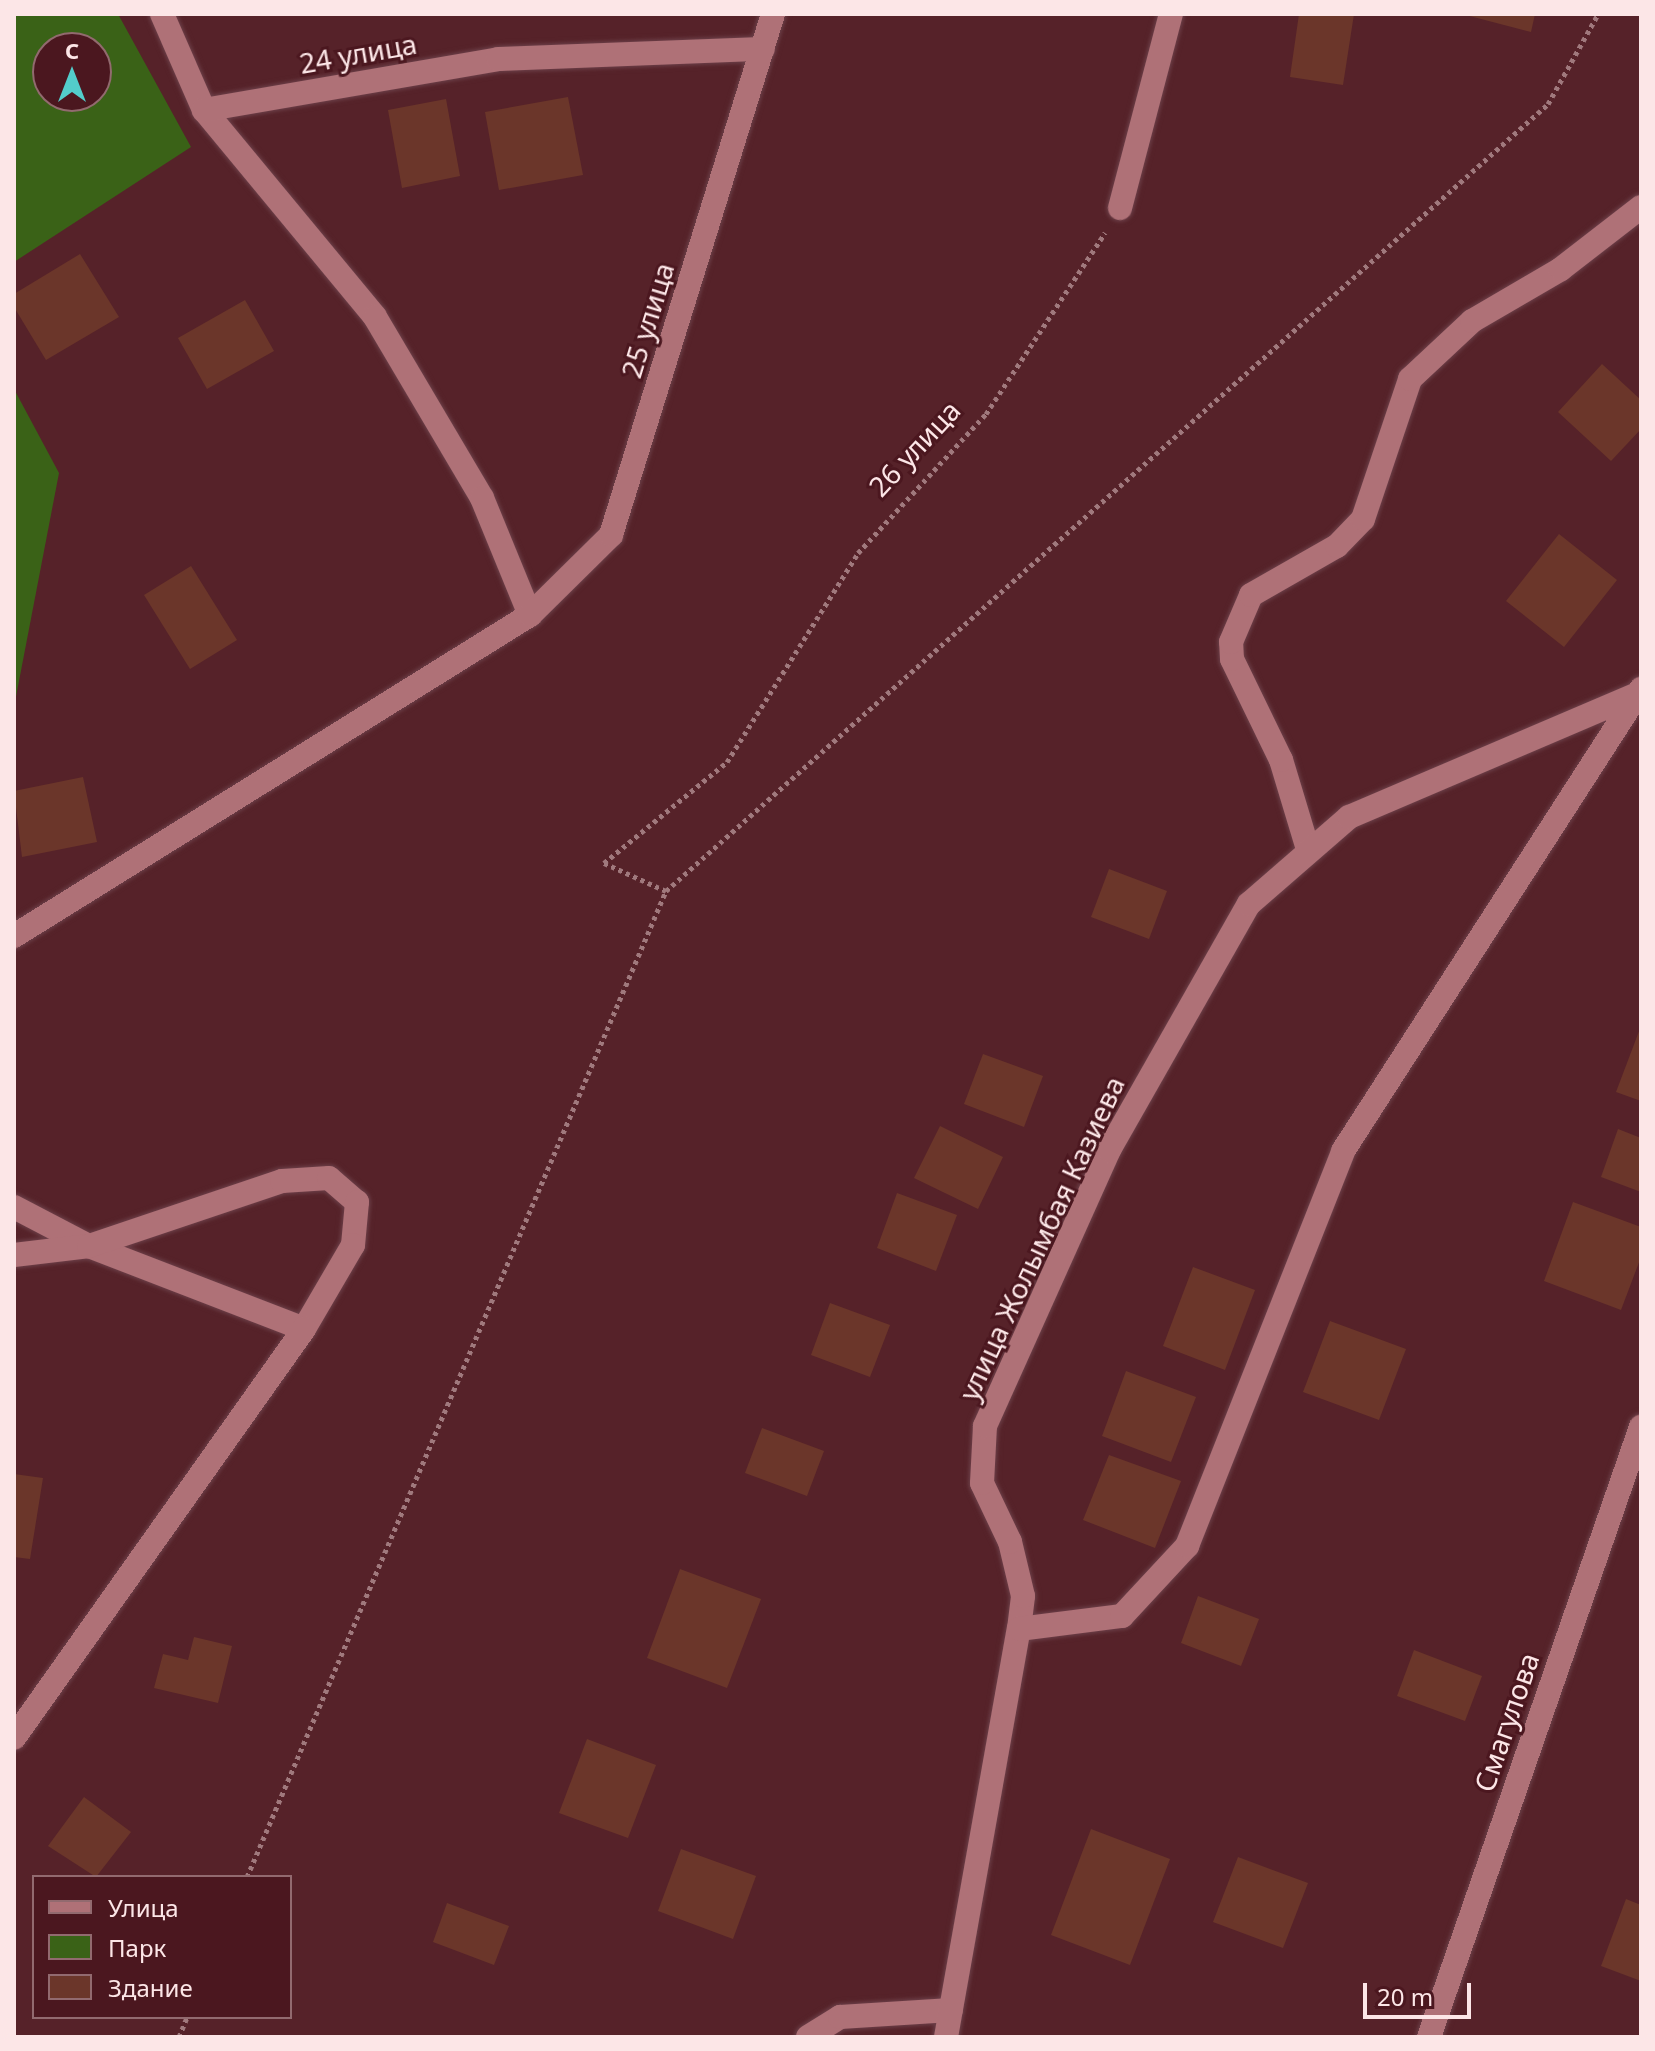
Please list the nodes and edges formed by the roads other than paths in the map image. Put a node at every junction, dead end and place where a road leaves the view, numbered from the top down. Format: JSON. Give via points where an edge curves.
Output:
{"nodes":[{"id":1,"x":162,"y":14,"type":"edge"},
{"id":2,"x":773,"y":14,"type":"edge"},
{"id":3,"x":1171,"y":14,"type":"edge"},
{"id":4,"x":763,"y":49,"type":"junction"},
{"id":5,"x":204,"y":110,"type":"junction"},
{"id":6,"x":1641,"y":207,"type":"edge"},
{"id":7,"x":1120,"y":208,"type":"road end"},
{"id":8,"x":530,"y":615,"type":"junction"},
{"id":9,"x":1638,"y":692,"type":"edge"},
{"id":10,"x":1307,"y":846,"type":"junction"},
{"id":11,"x":14,"y":936,"type":"edge"},
{"id":12,"x":14,"y":1207,"type":"edge"},
{"id":13,"x":89,"y":1246,"type":"junction"},
{"id":14,"x":14,"y":1255,"type":"edge"},
{"id":15,"x":304,"y":1329,"type":"junction"},
{"id":16,"x":1641,"y":1427,"type":"edge"},
{"id":17,"x":1019,"y":1629,"type":"junction"},
{"id":18,"x":14,"y":1738,"type":"edge"},
{"id":19,"x":951,"y":2010,"type":"junction"},
{"id":20,"x":808,"y":2037,"type":"edge"},
{"id":21,"x":946,"y":2037,"type":"edge"},
{"id":22,"x":1429,"y":2037,"type":"edge"}],
"edges":[{"from":1,"to":5,"type":"street"},
{"from":2,"to":4,"type":"street","name":"25 улица"},
{"from":3,"to":7,"type":"street"},
{"from":4,"to":5,"type":"street","name":"24 улица","via":[[498,59]]},
{"from":4,"to":8,"type":"street","name":"25 улица","via":[[611,535]]},
{"from":5,"to":8,"type":"street","via":[[375,317],[482,498]]},
{"from":6,"to":10,"type":"street","via":[[1561,269],[1472,321],[1410,379],[1363,519],[1337,546],[1251,595],[1231,642],[1232,659],[1281,760]]},
{"from":8,"to":11,"type":"street","name":"25 улица"},
{"from":9,"to":10,"type":"street","name":"улица Жолымбая Казиева","via":[[1349,817]]},
{"from":9,"to":17,"type":"street","name":"улица Жолымбая Казиева","via":[[1343,1151],[1187,1546],[1122,1616]]},
{"from":10,"to":17,"type":"street","name":"улица Жолымбая Казиева","via":[[1249,904],[1109,1150],[985,1426],[982,1483],[1010,1542],[1023,1596]]},
{"from":12,"to":13,"type":"street"},
{"from":13,"to":14,"type":"street"},
{"from":13,"to":15,"type":"street"},
{"from":13,"to":15,"type":"street","via":[[225,1196],[329,1178],[357,1202],[353,1245]]},
{"from":15,"to":18,"type":"street"},
{"from":16,"to":22,"type":"street","name":"Смагулова"},
{"from":17,"to":19,"type":"street","name":"улица Жолымбая Казиева"},
{"from":19,"to":20,"type":"street","via":[[840,2017]]},
{"from":19,"to":21,"type":"street","name":"улица Жолымбая Казиева"}]}
